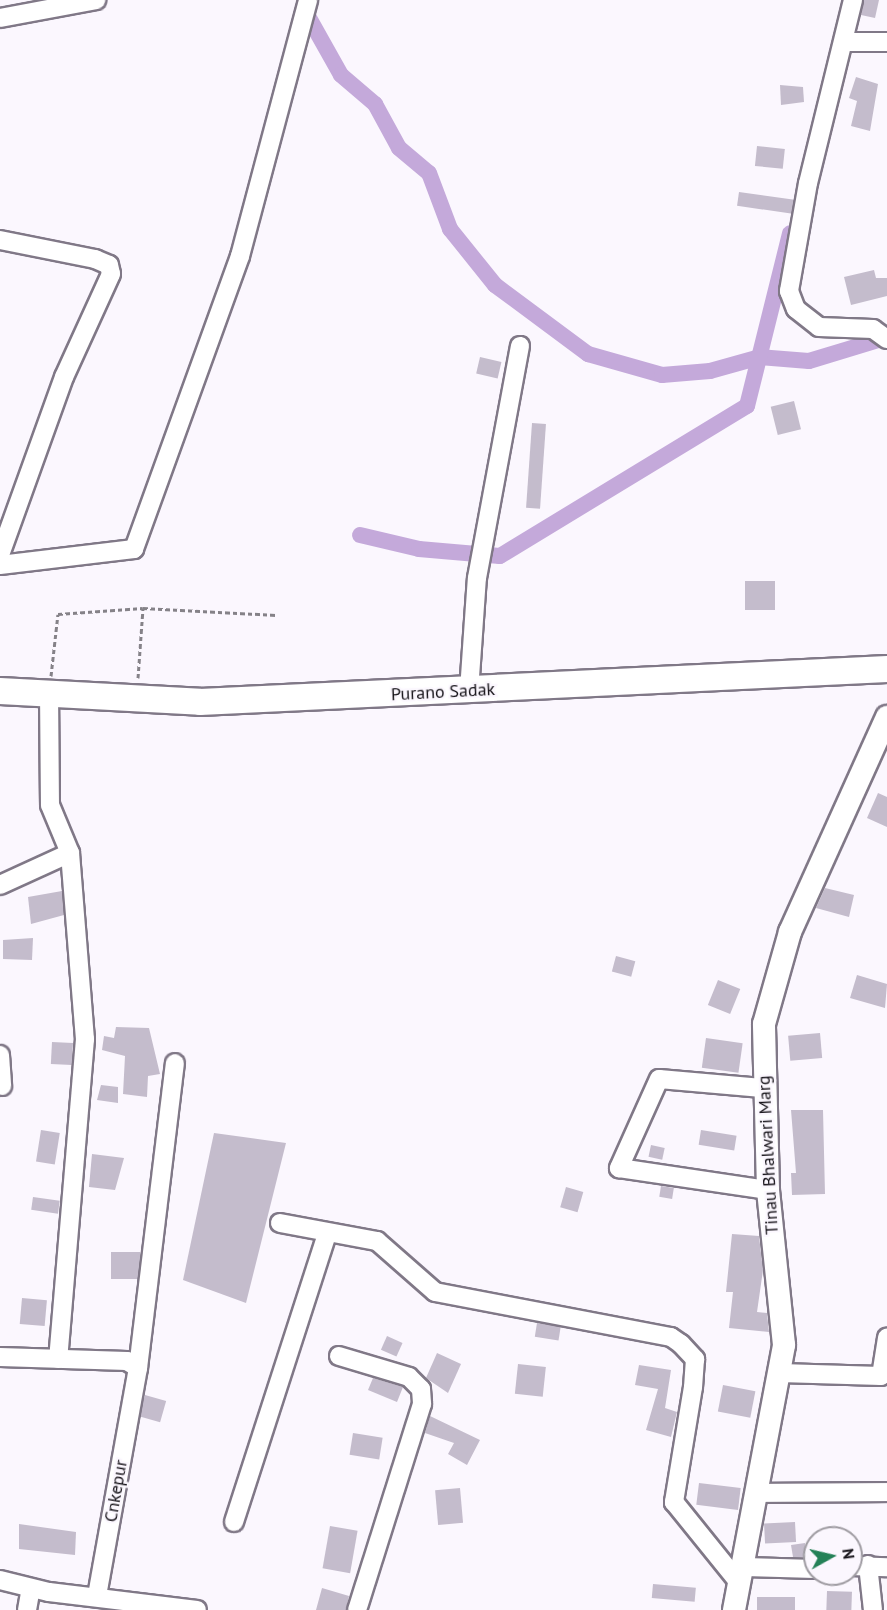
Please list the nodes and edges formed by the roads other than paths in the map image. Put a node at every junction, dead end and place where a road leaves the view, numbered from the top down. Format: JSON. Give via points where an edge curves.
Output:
{"nodes":[{"id":1,"x":96,"y":0,"type":"edge"},
{"id":2,"x":308,"y":0,"type":"edge"},
{"id":3,"x":853,"y":0,"type":"edge"},
{"id":4,"x":0,"y":18,"type":"edge"},
{"id":5,"x":845,"y":42,"type":"junction"},
{"id":6,"x":887,"y":42,"type":"edge"},
{"id":7,"x":0,"y":240,"type":"edge"},
{"id":8,"x":887,"y":339,"type":"edge"},
{"id":9,"x":520,"y":346,"type":"dead end"},
{"id":10,"x":0,"y":555,"type":"edge"},
{"id":11,"x":0,"y":565,"type":"edge"},
{"id":12,"x":887,"y":669,"type":"edge"},
{"id":13,"x":0,"y":691,"type":"edge"},
{"id":14,"x":49,"y":691,"type":"junction"},
{"id":15,"x":469,"y":691,"type":"junction"},
{"id":16,"x":887,"y":717,"type":"edge"},
{"id":17,"x":70,"y":853,"type":"junction"},
{"id":18,"x":0,"y":885,"type":"edge"},
{"id":19,"x":0,"y":1055,"type":"edge"},
{"id":20,"x":175,"y":1063,"type":"dead end"},
{"id":21,"x":2,"y":1086,"type":"dead end"},
{"id":22,"x":762,"y":1088,"type":"junction"},
{"id":23,"x":768,"y":1190,"type":"junction"},
{"id":24,"x":280,"y":1223,"type":"dead end"},
{"id":25,"x":327,"y":1234,"type":"junction"},
{"id":26,"x":887,"y":1337,"type":"edge"},
{"id":27,"x":339,"y":1356,"type":"dead end"},
{"id":28,"x":0,"y":1357,"type":"edge"},
{"id":29,"x":58,"y":1359,"type":"junction"},
{"id":30,"x":138,"y":1368,"type":"junction"},
{"id":31,"x":780,"y":1373,"type":"junction"},
{"id":32,"x":884,"y":1377,"type":"edge"},
{"id":33,"x":887,"y":1492,"type":"edge"},
{"id":34,"x":757,"y":1493,"type":"junction"},
{"id":35,"x":234,"y":1522,"type":"dead end"},
{"id":36,"x":863,"y":1565,"type":"edge"},
{"id":37,"x":887,"y":1567,"type":"edge"},
{"id":38,"x":803,"y":1570,"type":"edge"},
{"id":39,"x":741,"y":1573,"type":"junction"},
{"id":40,"x":863,"y":1575,"type":"edge"},
{"id":41,"x":0,"y":1580,"type":"edge"},
{"id":42,"x":31,"y":1588,"type":"junction"},
{"id":43,"x":97,"y":1595,"type":"junction"},
{"id":44,"x":27,"y":1610,"type":"edge"},
{"id":45,"x":197,"y":1610,"type":"edge"},
{"id":46,"x":357,"y":1610,"type":"edge"},
{"id":47,"x":734,"y":1610,"type":"edge"},
{"id":48,"x":873,"y":1610,"type":"edge"}],
"edges":[{"from":1,"to":4,"type":"street"},
{"from":2,"to":11,"type":"street","via":[[240,256],[134,549]]},
{"from":3,"to":5,"type":"street"},
{"from":5,"to":6,"type":"street"},
{"from":5,"to":8,"type":"street","via":[[808,183],[789,291],[796,309],[819,327],[873,329]]},
{"from":7,"to":10,"type":"street","via":[[95,259],[111,270],[64,377]]},
{"from":9,"to":15,"type":"street","via":[[477,578]]},
{"from":12,"to":15,"type":"main road","name":"Purano Sadak"},
{"from":13,"to":14,"type":"main road","name":"Purano Sadak"},
{"from":14,"to":15,"type":"main road","name":"Purano Sadak","via":[[200,702]]},
{"from":14,"to":17,"type":"street","via":[[50,805]]},
{"from":16,"to":22,"type":"street","name":"Tinau Bhalwari Marg","via":[[790,932],[764,1024]]},
{"from":17,"to":18,"type":"street"},
{"from":17,"to":29,"type":"street","via":[[85,1039]]},
{"from":19,"to":21,"type":"street"},
{"from":20,"to":30,"type":"street","name":"Cnkepur"},
{"from":22,"to":23,"type":"street","name":"Tinau Bhalwari Marg"},
{"from":22,"to":23,"type":"street","via":[[659,1079],[619,1168]]},
{"from":23,"to":31,"type":"street","name":"Tinau Bhalwari Marg","via":[[783,1345]]},
{"from":24,"to":25,"type":"street"},
{"from":25,"to":35,"type":"street"},
{"from":25,"to":39,"type":"street","via":[[377,1241],[435,1292],[670,1337],[681,1344],[695,1359],[674,1502]]},
{"from":26,"to":32,"type":"street"},
{"from":27,"to":46,"type":"street","via":[[409,1377],[421,1389],[422,1404]]},
{"from":28,"to":29,"type":"street"},
{"from":29,"to":30,"type":"street","via":[[127,1361]]},
{"from":30,"to":43,"type":"street","name":"Cnkepur"},
{"from":31,"to":32,"type":"street"},
{"from":31,"to":34,"type":"street","name":"Tinau Bhalwari Marg"},
{"from":33,"to":34,"type":"street"},
{"from":34,"to":39,"type":"street","name":"Tinau Bhalwari Marg"},
{"from":36,"to":37,"type":"street"},
{"from":38,"to":39,"type":"street"},
{"from":39,"to":47,"type":"street","name":"Tinau Bhalwari Marg"},
{"from":40,"to":48,"type":"street"},
{"from":41,"to":42,"type":"street"},
{"from":42,"to":43,"type":"street"},
{"from":42,"to":44,"type":"street"},
{"from":43,"to":45,"type":"street"}]}
